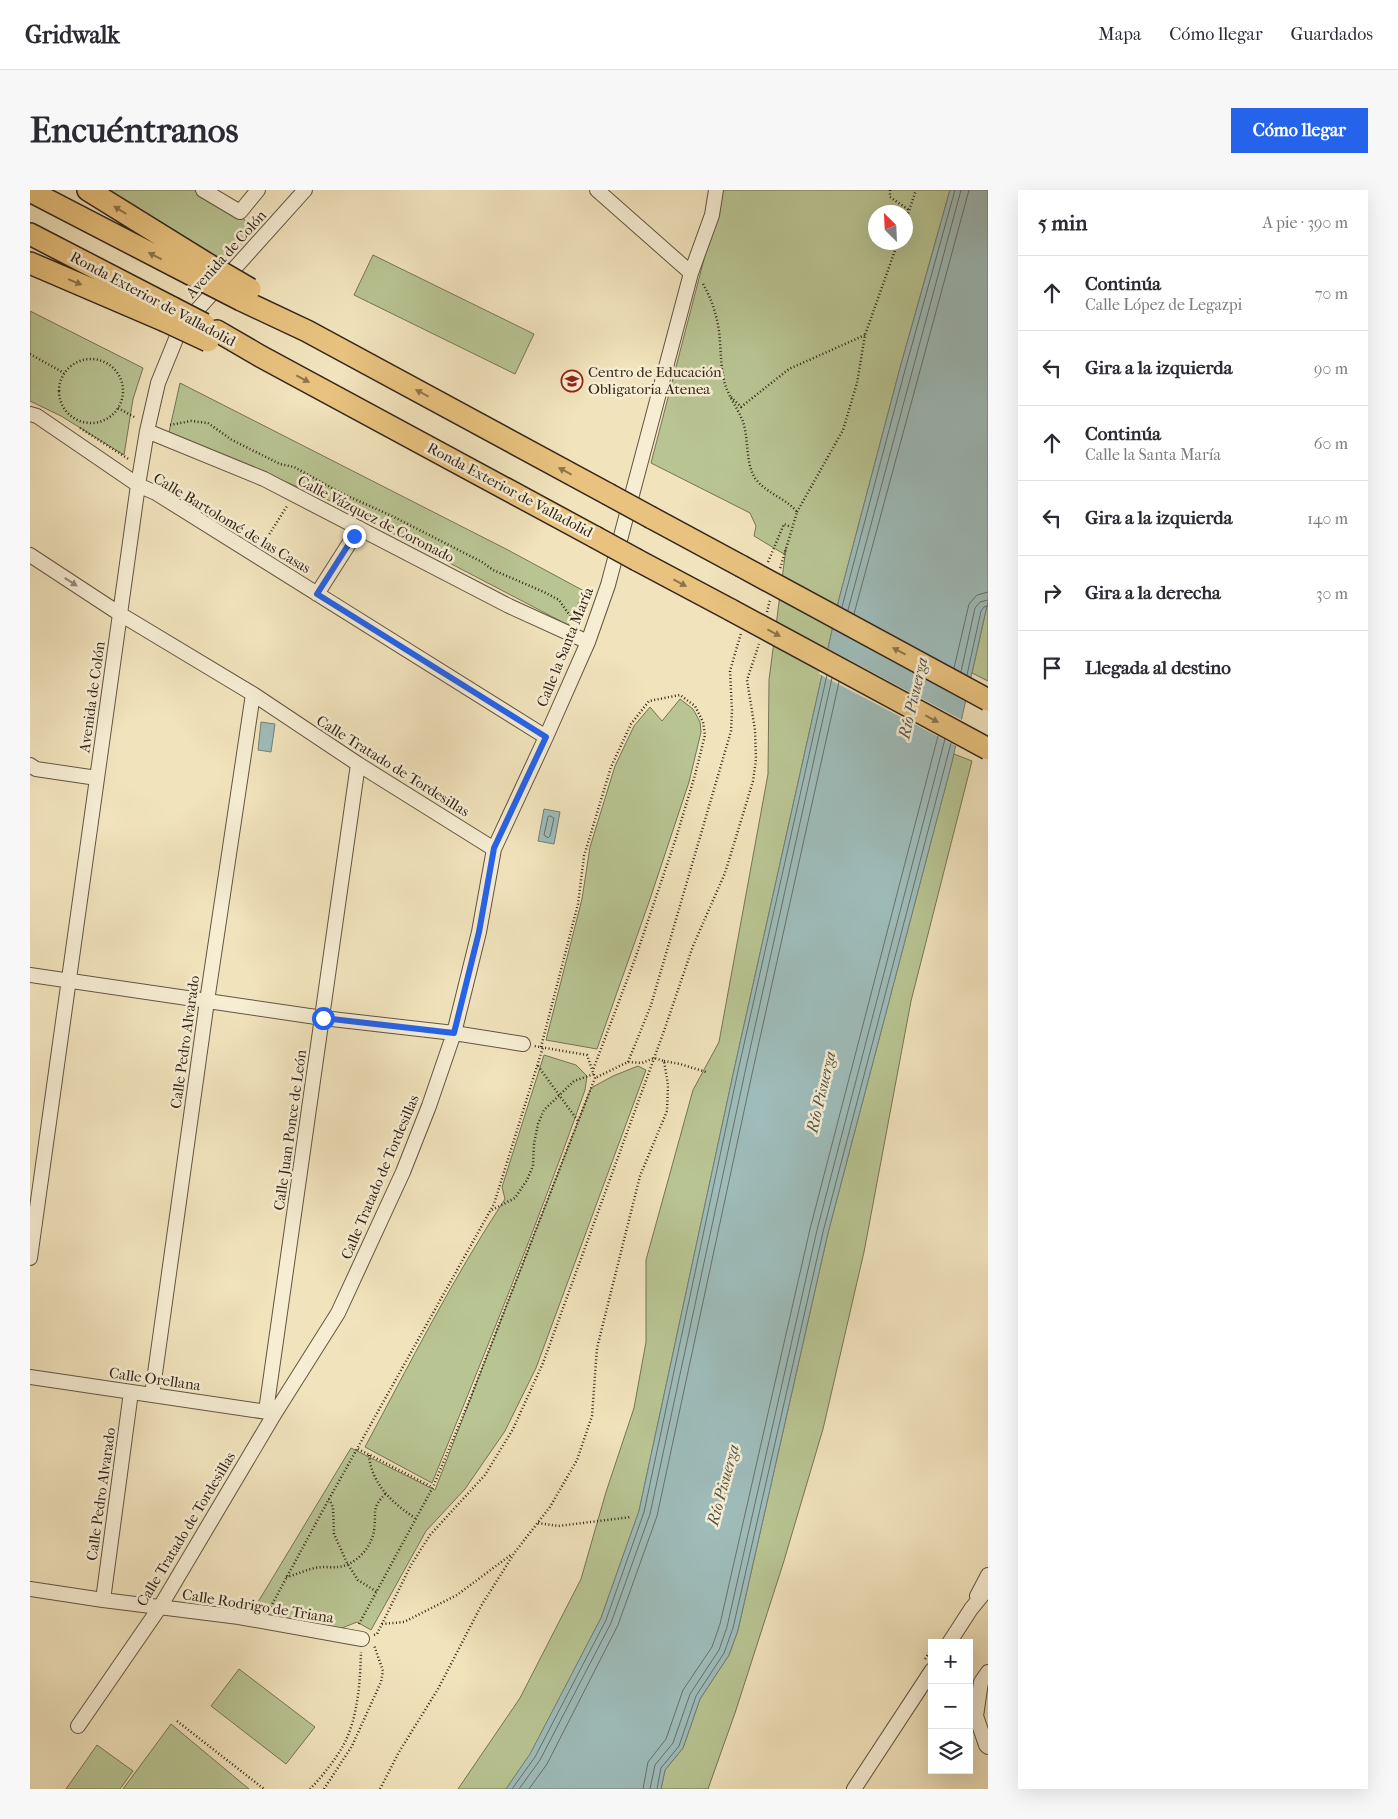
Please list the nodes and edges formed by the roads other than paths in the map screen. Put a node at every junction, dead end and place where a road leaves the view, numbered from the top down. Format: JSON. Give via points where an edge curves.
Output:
{"nodes":[{"id":1,"x":88,"y":190,"type":"edge"},
{"id":2,"x":203,"y":190,"type":"edge"},
{"id":3,"x":258,"y":190,"type":"edge"},
{"id":4,"x":597,"y":190,"type":"edge"},
{"id":5,"x":716,"y":190,"type":"edge"},
{"id":6,"x":30,"y":191,"type":"edge"},
{"id":7,"x":301,"y":191,"type":"edge"},
{"id":8,"x":30,"y":234,"type":"edge"},
{"id":9,"x":30,"y":263,"type":"edge"},
{"id":10,"x":204,"y":272,"type":"junction"},
{"id":11,"x":691,"y":273,"type":"junction"},
{"id":12,"x":168,"y":314,"type":"junction"},
{"id":13,"x":30,"y":414,"type":"edge"},
{"id":14,"x":147,"y":431,"type":"junction"},
{"id":15,"x":138,"y":486,"type":"junction"},
{"id":16,"x":359,"y":528,"type":"junction"},
{"id":17,"x":30,"y":555,"type":"edge"},
{"id":18,"x":317,"y":594,"type":"junction"},
{"id":19,"x":120,"y":614,"type":"junction"},
{"id":20,"x":589,"y":637,"type":"junction"},
{"id":21,"x":253,"y":694,"type":"junction"},
{"id":22,"x":988,"y":700,"type":"edge"},
{"id":23,"x":546,"y":737,"type":"junction"},
{"id":24,"x":988,"y":748,"type":"edge"},
{"id":25,"x":358,"y":764,"type":"junction"},
{"id":26,"x":32,"y":768,"type":"edge"},
{"id":27,"x":97,"y":778,"type":"junction"},
{"id":28,"x":494,"y":848,"type":"junction"},
{"id":29,"x":30,"y":975,"type":"edge"},
{"id":30,"x":70,"y":980,"type":"junction"},
{"id":31,"x":207,"y":1001,"type":"junction"},
{"id":32,"x":323,"y":1018,"type":"junction"},
{"id":33,"x":454,"y":1033,"type":"junction"},
{"id":34,"x":523,"y":1044,"type":"dead end"},
{"id":35,"x":30,"y":1258,"type":"edge"},
{"id":36,"x":30,"y":1377,"type":"edge"},
{"id":37,"x":132,"y":1392,"type":"junction"},
{"id":38,"x":152,"y":1395,"type":"junction"},
{"id":39,"x":271,"y":1412,"type":"junction"},
{"id":40,"x":988,"y":1575,"type":"edge"},
{"id":41,"x":988,"y":1588,"type":"edge"},
{"id":42,"x":30,"y":1589,"type":"edge"},
{"id":43,"x":103,"y":1600,"type":"junction"},
{"id":44,"x":160,"y":1607,"type":"junction"},
{"id":45,"x":971,"y":1609,"type":"junction"},
{"id":46,"x":364,"y":1637,"type":"road end"},
{"id":47,"x":952,"y":1639,"type":"edge"},
{"id":48,"x":988,"y":1672,"type":"edge"},
{"id":49,"x":928,"y":1676,"type":"edge"},
{"id":50,"x":78,"y":1726,"type":"dead end"},
{"id":51,"x":988,"y":1747,"type":"edge"},
{"id":52,"x":854,"y":1789,"type":"edge"}],
"edges":[{"from":10,"to":1,"type":"highway","one_way":true},
{"from":2,"to":3,"type":"street","via":[[240,212]]},
{"from":4,"to":11,"type":"street"},
{"from":5,"to":11,"type":"street","name":"Calle la Santa María","via":[[712,215]]},
{"from":10,"to":6,"type":"highway","one_way":true},
{"from":7,"to":14,"type":"street","name":"Avenida de Colón","via":[[180,329],[158,383]]},
{"from":8,"to":12,"type":"highway","name":"Ronda Exterior de Valladolid"},
{"from":9,"to":12,"type":"highway","one_way":true},
{"from":22,"to":10,"type":"highway","one_way":true,"bridge":true},
{"from":11,"to":20,"type":"street","name":"Calle la Santa María","via":[[608,585]]},
{"from":12,"to":24,"type":"highway","name":"Ronda Exterior de Valladolid","one_way":true,"bridge":true,"via":[[260,356]]},
{"from":13,"to":15,"type":"street","name":"Calle Bartolomé de las Casas"},
{"from":14,"to":15,"type":"street","name":"Avenida de Colón"},
{"from":14,"to":16,"type":"street","name":"Calle Vázquez de Coronado","via":[[264,479]]},
{"from":15,"to":18,"type":"street","name":"Calle Bartolomé de las Casas","via":[[156,493]]},
{"from":15,"to":19,"type":"street","name":"Avenida de Colón"},
{"from":16,"to":18,"type":"street"},
{"from":16,"to":20,"type":"street","name":"Calle Vázquez de Coronado","via":[[509,606]]},
{"from":17,"to":19,"type":"street","name":"Calle Tratado de Tordesillas","one_way":true},
{"from":18,"to":23,"type":"street","name":"Calle Bartolomé de las Casas"},
{"from":19,"to":21,"type":"street","name":"Calle Tratado de Tordesillas"},
{"from":19,"to":27,"type":"street","name":"Avenida de Colón"},
{"from":20,"to":23,"type":"street","name":"Calle la Santa María"},
{"from":21,"to":25,"type":"street","name":"Calle Tratado de Tordesillas"},
{"from":21,"to":31,"type":"street","name":"Calle Pedro Alvarado"},
{"from":23,"to":28,"type":"street","name":"Calle la Santa María"},
{"from":25,"to":28,"type":"street","name":"Calle Tratado de Tordesillas"},
{"from":25,"to":32,"type":"street","name":"Calle Juan Ponce de León"},
{"from":26,"to":27,"type":"street"},
{"from":27,"to":30,"type":"street","name":"Avenida de Colón"},
{"from":28,"to":33,"type":"street","name":"Calle Tratado de Tordesillas","via":[[479,932]]},
{"from":29,"to":30,"type":"street"},
{"from":30,"to":31,"type":"street"},
{"from":30,"to":35,"type":"street","name":"Avenida de Colón"},
{"from":31,"to":32,"type":"street"},
{"from":31,"to":38,"type":"street","name":"Calle Pedro Alvarado"},
{"from":32,"to":33,"type":"street"},
{"from":32,"to":39,"type":"street","name":"Calle Juan Ponce de León"},
{"from":33,"to":34,"type":"street"},
{"from":33,"to":39,"type":"street","name":"Calle Tratado de Tordesillas","via":[[403,1172],[338,1313]]},
{"from":36,"to":37,"type":"street","name":"Calle Orellana"},
{"from":37,"to":38,"type":"street","name":"Calle Orellana"},
{"from":37,"to":43,"type":"street","name":"Calle Pedro Alvarado"},
{"from":38,"to":39,"type":"street","name":"Calle Orellana"},
{"from":39,"to":44,"type":"street","name":"Calle Tratado de Tordesillas"},
{"from":40,"to":45,"type":"street"},
{"from":41,"to":45,"type":"street"},
{"from":42,"to":43,"type":"street","name":"Calle Rodrigo de Triana"},
{"from":43,"to":44,"type":"street","name":"Calle Rodrigo de Triana"},
{"from":44,"to":46,"type":"street","name":"Calle Rodrigo de Triana"},
{"from":44,"to":50,"type":"street","name":"Calle Tratado de Tordesillas"},
{"from":45,"to":47,"type":"street"},
{"from":48,"to":51,"type":"street","via":[[981,1682],[976,1716]]},
{"from":49,"to":52,"type":"street"}]}
